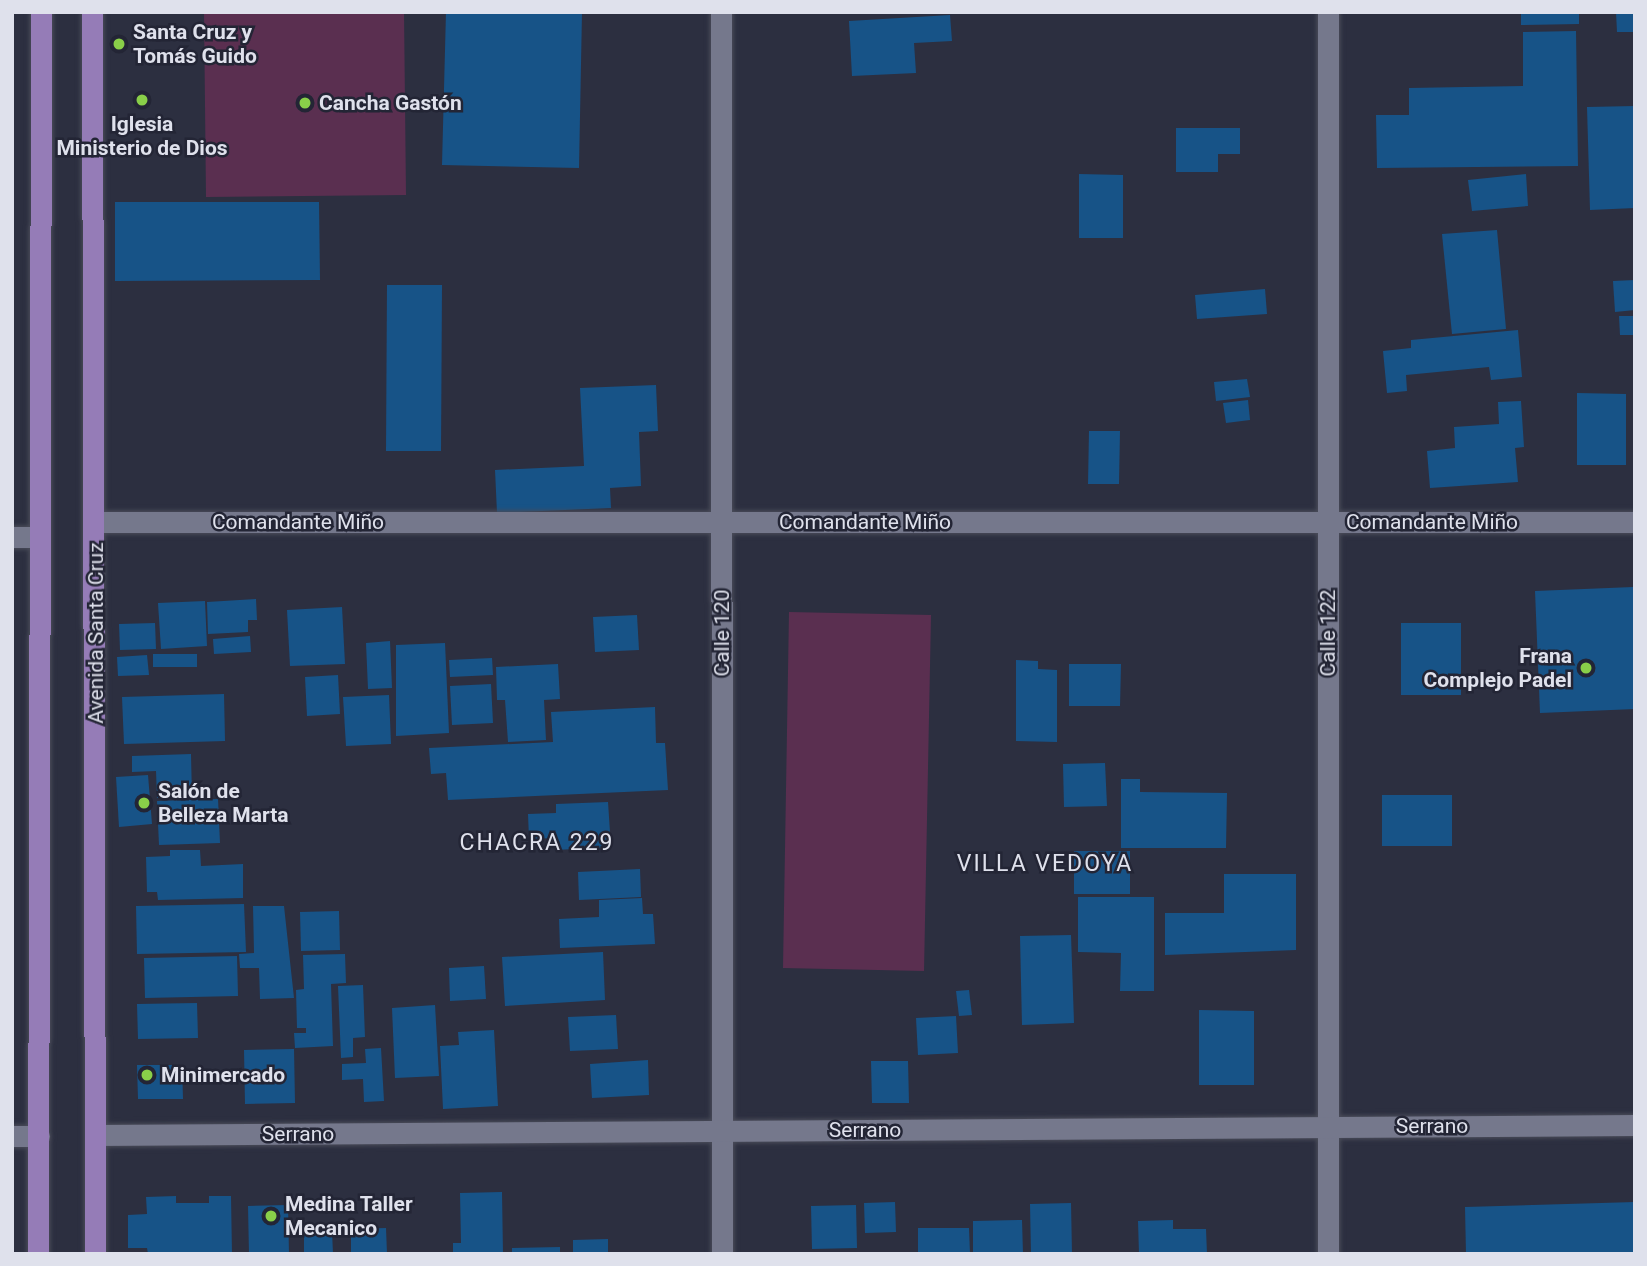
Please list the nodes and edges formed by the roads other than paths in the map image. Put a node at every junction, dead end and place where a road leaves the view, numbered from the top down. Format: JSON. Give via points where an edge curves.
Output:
{"nodes":[{"id":1,"x":41,"y":12,"type":"edge"},
{"id":2,"x":92,"y":12,"type":"edge"},
{"id":3,"x":722,"y":12,"type":"edge"},
{"id":4,"x":1328,"y":12,"type":"edge"},
{"id":5,"x":96,"y":522,"type":"junction"},
{"id":6,"x":722,"y":522,"type":"junction"},
{"id":7,"x":1328,"y":522,"type":"junction"},
{"id":8,"x":1635,"y":522,"type":"edge"},
{"id":9,"x":12,"y":537,"type":"edge"},
{"id":10,"x":40,"y":537,"type":"junction"},
{"id":11,"x":1635,"y":1125,"type":"edge"},
{"id":12,"x":1328,"y":1127,"type":"junction"},
{"id":13,"x":723,"y":1131,"type":"junction"},
{"id":14,"x":96,"y":1135,"type":"junction"},
{"id":15,"x":12,"y":1136,"type":"edge"},
{"id":16,"x":38,"y":1136,"type":"junction"},
{"id":17,"x":38,"y":1254,"type":"edge"},
{"id":18,"x":95,"y":1254,"type":"edge"},
{"id":19,"x":722,"y":1254,"type":"edge"},
{"id":20,"x":1328,"y":1254,"type":"edge"}],
"edges":[{"from":1,"to":10,"type":"main road"},
{"from":2,"to":5,"type":"main road","name":"Avenida Santa Cruz"},
{"from":3,"to":6,"type":"street","name":"Calle 120"},
{"from":4,"to":7,"type":"street","name":"Calle 122"},
{"from":5,"to":6,"type":"street","name":"Comandante Miño"},
{"from":5,"to":14,"type":"main road","name":"Avenida Santa Cruz"},
{"from":6,"to":7,"type":"street","name":"Comandante Miño"},
{"from":6,"to":13,"type":"street","name":"Calle 120"},
{"from":7,"to":8,"type":"street","name":"Comandante Miño"},
{"from":7,"to":12,"type":"street","name":"Calle 122"},
{"from":9,"to":10,"type":"street"},
{"from":10,"to":16,"type":"main road"},
{"from":11,"to":12,"type":"street","name":"Serrano"},
{"from":12,"to":13,"type":"street","name":"Serrano"},
{"from":12,"to":20,"type":"street","name":"Calle 122"},
{"from":13,"to":14,"type":"street","name":"Serrano"},
{"from":13,"to":19,"type":"street","name":"Calle 120"},
{"from":14,"to":18,"type":"main road","name":"Avenida Santa Cruz"},
{"from":15,"to":16,"type":"street"},
{"from":16,"to":17,"type":"main road"}]}
